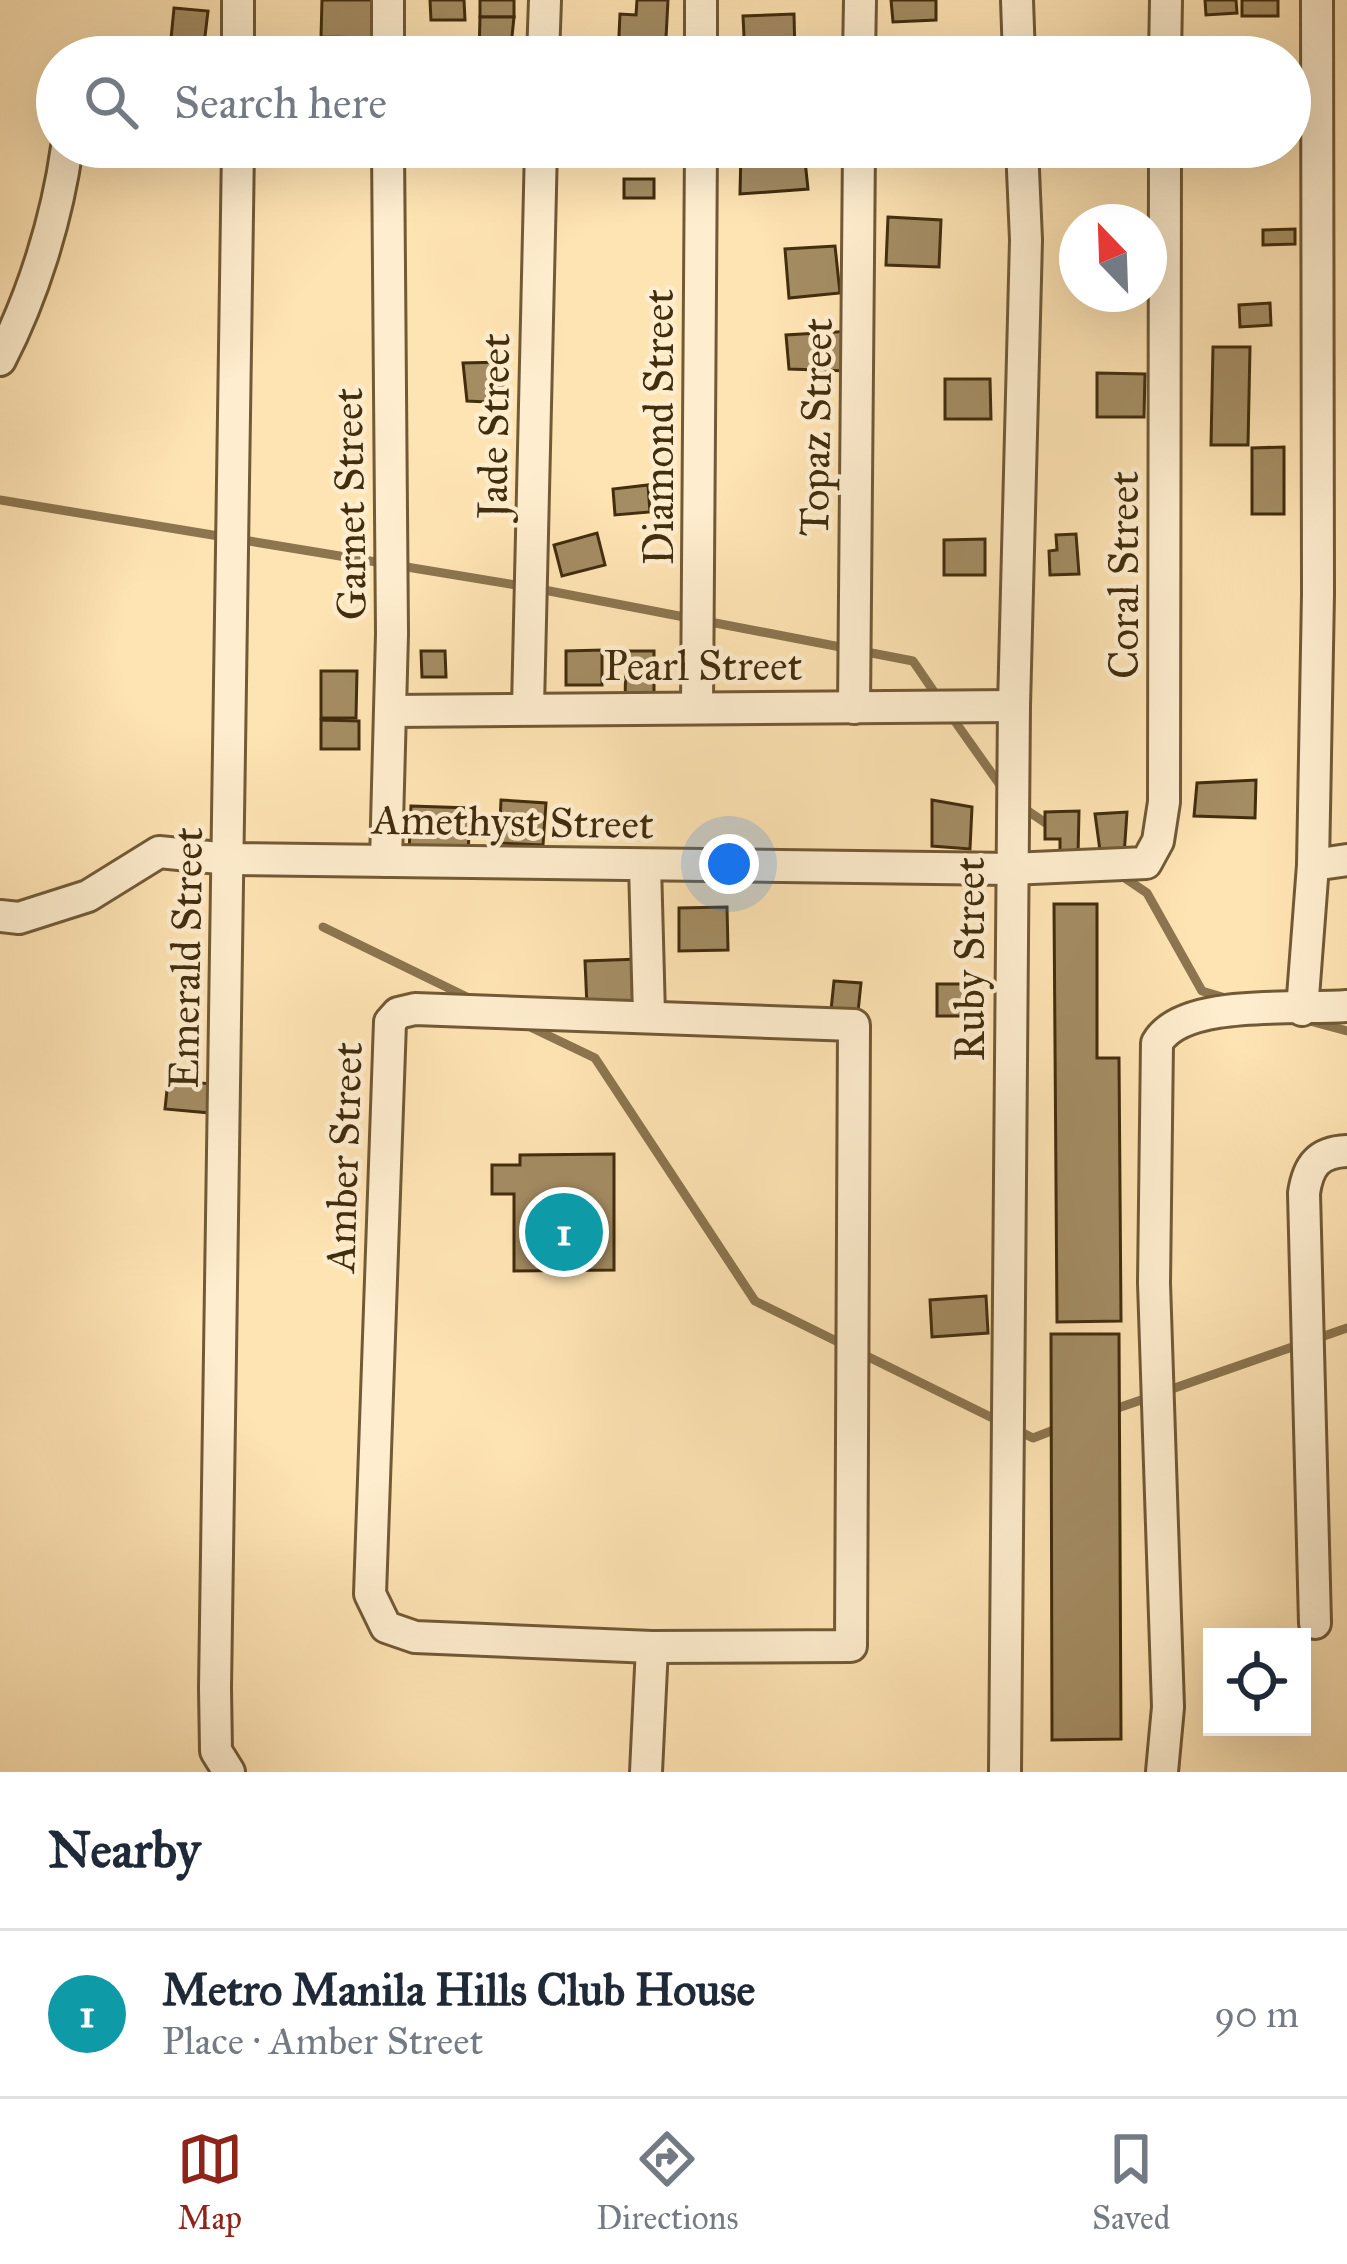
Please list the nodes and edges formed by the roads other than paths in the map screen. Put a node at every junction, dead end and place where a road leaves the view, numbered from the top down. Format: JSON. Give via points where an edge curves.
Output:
{"nodes":[{"id":1,"x":238,"y":0,"type":"edge"},
{"id":2,"x":388,"y":0,"type":"edge"},
{"id":3,"x":545,"y":0,"type":"edge"},
{"id":4,"x":701,"y":0,"type":"edge"},
{"id":5,"x":860,"y":0,"type":"edge"},
{"id":6,"x":1017,"y":0,"type":"edge"},
{"id":7,"x":1166,"y":0,"type":"edge"},
{"id":8,"x":1317,"y":0,"type":"edge"},
{"id":9,"x":238,"y":36,"type":"edge"},
{"id":10,"x":388,"y":36,"type":"edge"},
{"id":11,"x":544,"y":36,"type":"edge"},
{"id":12,"x":701,"y":36,"type":"edge"},
{"id":13,"x":860,"y":36,"type":"edge"},
{"id":14,"x":1018,"y":36,"type":"edge"},
{"id":15,"x":1166,"y":36,"type":"edge"},
{"id":16,"x":1332,"y":83,"type":"edge"},
{"id":17,"x":64,"y":168,"type":"edge"},
{"id":18,"x":238,"y":168,"type":"edge"},
{"id":19,"x":388,"y":168,"type":"edge"},
{"id":20,"x":541,"y":168,"type":"edge"},
{"id":21,"x":701,"y":168,"type":"edge"},
{"id":22,"x":859,"y":168,"type":"edge"},
{"id":23,"x":1023,"y":168,"type":"edge"},
{"id":24,"x":1165,"y":168,"type":"edge"},
{"id":25,"x":0,"y":361,"type":"edge"},
{"id":26,"x":1014,"y":706,"type":"junction"},
{"id":27,"x":528,"y":707,"type":"junction"},
{"id":28,"x":697,"y":707,"type":"junction"},
{"id":29,"x":854,"y":708,"type":"junction"},
{"id":30,"x":391,"y":711,"type":"junction"},
{"id":31,"x":229,"y":859,"type":"junction"},
{"id":32,"x":1347,"y":860,"type":"edge"},
{"id":33,"x":386,"y":861,"type":"junction"},
{"id":34,"x":645,"y":865,"type":"junction"},
{"id":35,"x":1313,"y":865,"type":"junction"},
{"id":36,"x":1011,"y":869,"type":"junction"},
{"id":37,"x":0,"y":916,"type":"edge"},
{"id":38,"x":1347,"y":1006,"type":"edge"},
{"id":39,"x":1302,"y":1010,"type":"junction"},
{"id":40,"x":649,"y":1016,"type":"junction"},
{"id":41,"x":1347,"y":1151,"type":"edge"},
{"id":42,"x":1315,"y":1624,"type":"dead end"},
{"id":43,"x":652,"y":1647,"type":"junction"},
{"id":44,"x":227,"y":1770,"type":"edge"},
{"id":45,"x":646,"y":1772,"type":"edge"},
{"id":46,"x":1005,"y":1772,"type":"edge"},
{"id":47,"x":1162,"y":1772,"type":"edge"}],
"edges":[{"from":1,"to":9,"type":"street"},
{"from":2,"to":10,"type":"street"},
{"from":3,"to":11,"type":"street"},
{"from":4,"to":12,"type":"street"},
{"from":5,"to":13,"type":"street"},
{"from":6,"to":14,"type":"street"},
{"from":7,"to":15,"type":"street"},
{"from":8,"to":16,"type":"street"},
{"from":16,"to":35,"type":"street"},
{"from":17,"to":25,"type":"street"},
{"from":18,"to":31,"type":"street","name":"Emerald Street"},
{"from":19,"to":30,"type":"street","name":"Garnet Street"},
{"from":20,"to":27,"type":"street","name":"Jade Street"},
{"from":21,"to":28,"type":"street","name":"Diamond Street"},
{"from":22,"to":29,"type":"street","name":"Topaz Street"},
{"from":23,"to":26,"type":"street","name":"Ruby Street"},
{"from":24,"to":36,"type":"street","name":"Coral Street","via":[[1158,842],[1138,868]]},
{"from":26,"to":29,"type":"street","name":"Pearl Street"},
{"from":26,"to":36,"type":"street","name":"Ruby Street"},
{"from":27,"to":28,"type":"street","name":"Pearl Street"},
{"from":27,"to":30,"type":"street","name":"Pearl Street"},
{"from":28,"to":29,"type":"street","name":"Pearl Street"},
{"from":30,"to":33,"type":"street","name":"Garnet Street"},
{"from":31,"to":33,"type":"street","name":"Amethyst Street"},
{"from":31,"to":37,"type":"street","name":"Amethyst Street","via":[[159,852],[88,896],[19,918]]},
{"from":31,"to":44,"type":"street","name":"Emerald Street","via":[[215,1688],[216,1751]]},
{"from":32,"to":35,"type":"street"},
{"from":33,"to":34,"type":"street","name":"Amethyst Street"},
{"from":34,"to":36,"type":"street","name":"Amethyst Street"},
{"from":34,"to":40,"type":"street"},
{"from":35,"to":39,"type":"street"},
{"from":36,"to":46,"type":"street","name":"Ruby Street"},
{"from":38,"to":39,"type":"street"},
{"from":39,"to":47,"type":"street","via":[[1191,1014],[1157,1043],[1154,1283],[1168,1706]]},
{"from":40,"to":43,"type":"street","name":"Amber Street","via":[[854,1025],[851,1646]]},
{"from":40,"to":43,"type":"street","name":"Amber Street","via":[[416,1009],[390,1022],[370,1594],[386,1627],[415,1637]]},
{"from":41,"to":42,"type":"street","via":[[1308,1168],[1304,1193]]},
{"from":43,"to":45,"type":"street"}]}
